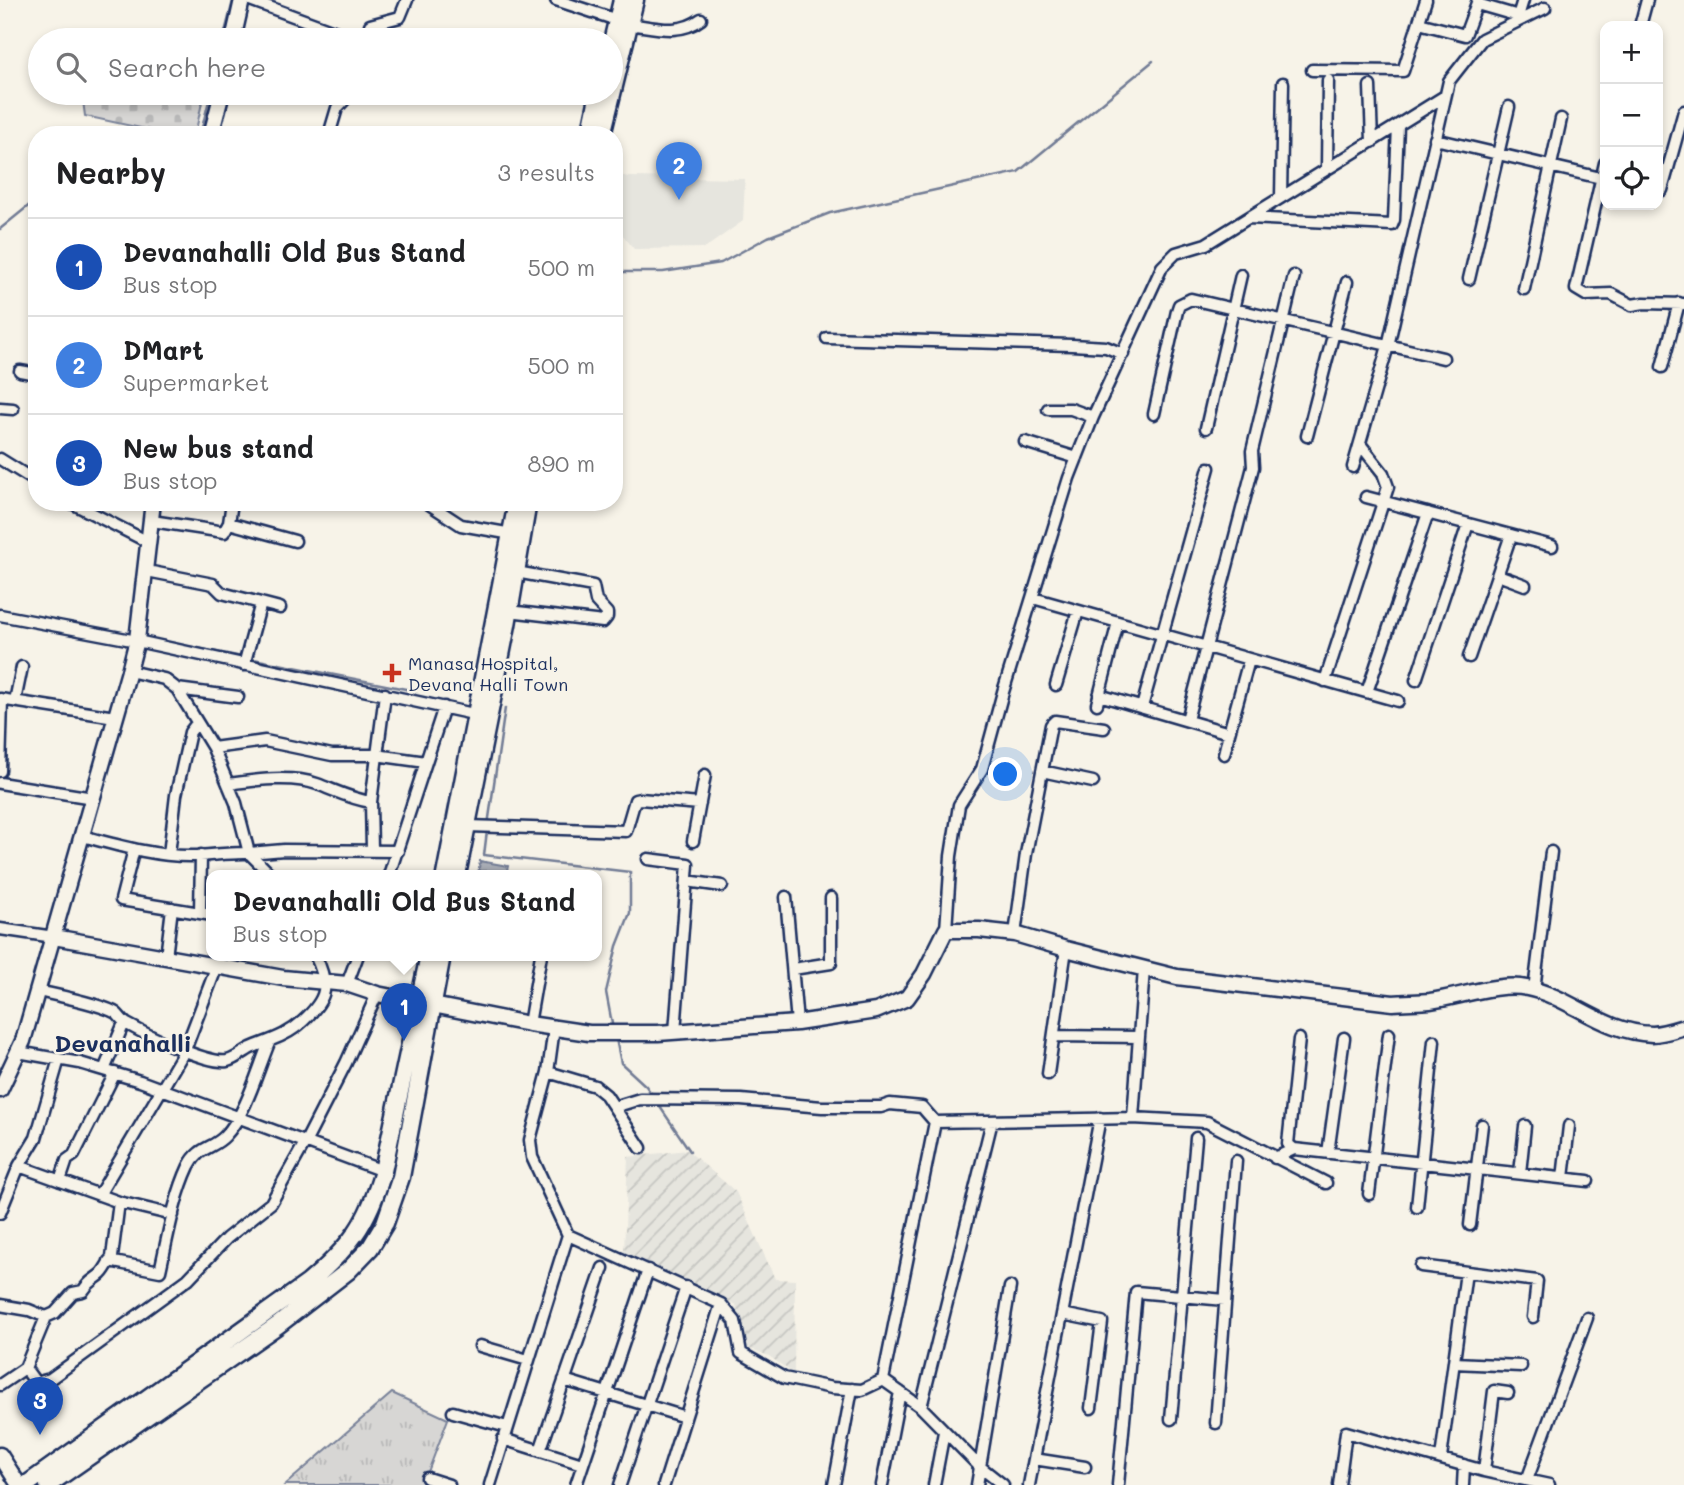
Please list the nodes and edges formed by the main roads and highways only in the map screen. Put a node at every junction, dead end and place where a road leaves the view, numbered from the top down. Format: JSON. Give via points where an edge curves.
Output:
{"nodes":[{"id":1,"x":622,"y":0,"type":"edge"},
{"id":2,"x":635,"y":0,"type":"edge"},
{"id":3,"x":623,"y":22,"type":"junction"},
{"id":4,"x":620,"y":28,"type":"edge"},
{"id":5,"x":622,"y":28,"type":"edge"},
{"id":6,"x":596,"y":105,"type":"edge"},
{"id":7,"x":608,"y":105,"type":"edge"},
{"id":8,"x":592,"y":126,"type":"edge"},
{"id":9,"x":604,"y":126,"type":"edge"},
{"id":10,"x":516,"y":511,"type":"edge"},
{"id":11,"x":526,"y":511,"type":"edge"},
{"id":12,"x":482,"y":717,"type":"junction"},
{"id":13,"x":447,"y":870,"type":"edge"},
{"id":14,"x":458,"y":870,"type":"edge"},
{"id":15,"x":429,"y":961,"type":"edge"},
{"id":16,"x":440,"y":961,"type":"edge"},
{"id":17,"x":426,"y":1004,"type":"junction"},
{"id":18,"x":26,"y":1485,"type":"edge"},
{"id":19,"x":48,"y":1485,"type":"edge"}],
"edges":[{"from":1,"to":3,"type":"main road"},
{"from":2,"to":3,"type":"main road"},
{"from":3,"to":4,"type":"main road"},
{"from":3,"to":5,"type":"main road"},
{"from":6,"to":8,"type":"main road"},
{"from":7,"to":9,"type":"main road"},
{"from":10,"to":12,"type":"main road"},
{"from":11,"to":12,"type":"main road","via":[[509,611]]},
{"from":12,"to":13,"type":"main road"},
{"from":12,"to":14,"type":"main road"},
{"from":15,"to":17,"type":"main road"},
{"from":16,"to":17,"type":"main road"},
{"from":17,"to":18,"type":"main road","via":[[376,1198],[339,1256],[261,1318]]},
{"from":17,"to":19,"type":"main road","via":[[401,1177],[385,1223],[370,1248],[278,1325]]}]}
